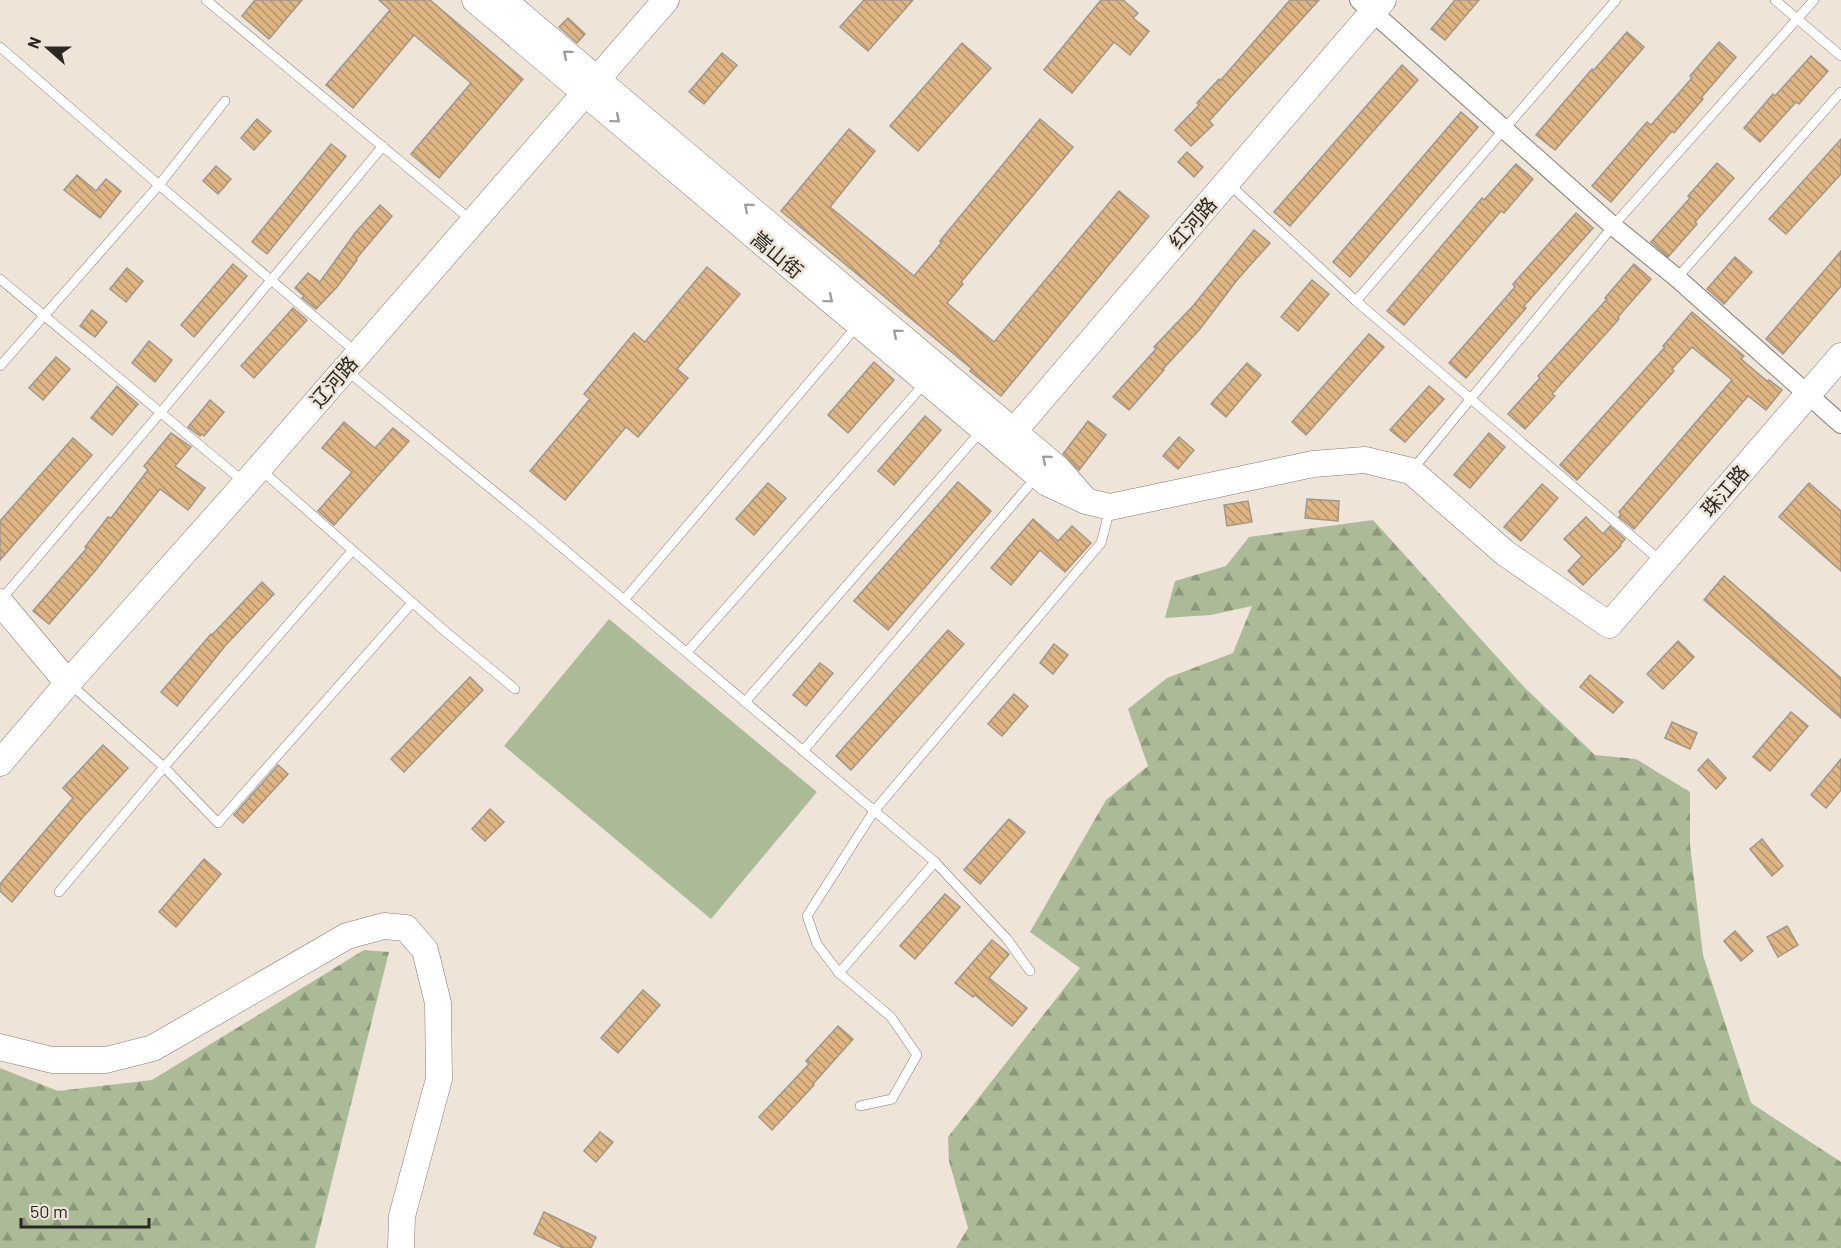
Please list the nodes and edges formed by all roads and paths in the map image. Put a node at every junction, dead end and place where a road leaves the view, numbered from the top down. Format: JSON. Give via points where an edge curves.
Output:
{"nodes":[{"id":1,"x":206,"y":0,"type":"edge"},
{"id":2,"x":475,"y":0,"type":"edge"},
{"id":3,"x":666,"y":0,"type":"edge"},
{"id":4,"x":1616,"y":0,"type":"edge"},
{"id":5,"x":1775,"y":0,"type":"edge"},
{"id":6,"x":1814,"y":0,"type":"edge"},
{"id":7,"x":506,"y":1,"type":"edge"},
{"id":8,"x":1372,"y":4,"type":"edge"},
{"id":9,"x":1798,"y":19,"type":"junction"},
{"id":10,"x":0,"y":47,"type":"edge"},
{"id":11,"x":1841,"y":56,"type":"edge"},
{"id":12,"x":592,"y":86,"type":"junction"},
{"id":13,"x":1841,"y":92,"type":"edge"},
{"id":14,"x":225,"y":101,"type":"dead end"},
{"id":15,"x":1505,"y":130,"type":"junction"},
{"id":16,"x":383,"y":146,"type":"junction"},
{"id":17,"x":1227,"y":183,"type":"junction"},
{"id":18,"x":159,"y":185,"type":"junction"},
{"id":19,"x":473,"y":222,"type":"junction"},
{"id":20,"x":1613,"y":226,"type":"junction"},
{"id":21,"x":1677,"y":278,"type":"junction"},
{"id":22,"x":0,"y":279,"type":"edge"},
{"id":23,"x":271,"y":280,"type":"junction"},
{"id":24,"x":1356,"y":301,"type":"junction"},
{"id":25,"x":44,"y":315,"type":"junction"},
{"id":26,"x":859,"y":324,"type":"junction"},
{"id":27,"x":1841,"y":356,"type":"edge"},
{"id":28,"x":352,"y":361,"type":"junction"},
{"id":29,"x":0,"y":366,"type":"edge"},
{"id":30,"x":927,"y":381,"type":"junction"},
{"id":31,"x":1808,"y":394,"type":"junction"},
{"id":32,"x":1471,"y":399,"type":"junction"},
{"id":33,"x":161,"y":412,"type":"junction"},
{"id":34,"x":1841,"y":424,"type":"edge"},
{"id":35,"x":982,"y":429,"type":"junction"},
{"id":36,"x":1008,"y":438,"type":"junction"},
{"id":37,"x":1411,"y":471,"type":"junction"},
{"id":38,"x":1038,"y":475,"type":"junction"},
{"id":39,"x":253,"y":476,"type":"junction"},
{"id":40,"x":1098,"y":504,"type":"junction"},
{"id":41,"x":352,"y":551,"type":"junction"},
{"id":42,"x":1663,"y":563,"type":"junction"},
{"id":43,"x":624,"y":600,"type":"junction"},
{"id":44,"x":0,"y":602,"type":"edge"},
{"id":45,"x":412,"y":603,"type":"junction"},
{"id":46,"x":687,"y":652,"type":"junction"},
{"id":47,"x":68,"y":683,"type":"junction"},
{"id":48,"x":514,"y":689,"type":"dead end"},
{"id":49,"x":745,"y":702,"type":"junction"},
{"id":50,"x":803,"y":751,"type":"junction"},
{"id":51,"x":0,"y":763,"type":"edge"},
{"id":52,"x":164,"y":767,"type":"junction"},
{"id":53,"x":874,"y":811,"type":"junction"},
{"id":54,"x":935,"y":862,"type":"junction"},
{"id":55,"x":59,"y":892,"type":"dead end"},
{"id":56,"x":1030,"y":971,"type":"dead end"},
{"id":57,"x":839,"y":973,"type":"junction"},
{"id":58,"x":0,"y":1047,"type":"edge"},
{"id":59,"x":860,"y":1106,"type":"dead end"},
{"id":60,"x":401,"y":1248,"type":"edge"}],
"edges":[{"from":1,"to":16,"type":"lane"},
{"from":2,"to":12,"type":"street","name":"嵩山街"},
{"from":3,"to":12,"type":"street","name":"辽河路"},
{"from":4,"to":15,"type":"lane"},
{"from":5,"to":9,"type":"lane"},
{"from":6,"to":9,"type":"lane"},
{"from":12,"to":7,"type":"street","name":"嵩山街","one_way":true},
{"from":8,"to":15,"type":"street"},
{"from":8,"to":17,"type":"street","name":"红河路"},
{"from":9,"to":11,"type":"lane"},
{"from":9,"to":20,"type":"lane"},
{"from":10,"to":18,"type":"lane"},
{"from":12,"to":19,"type":"street","name":"辽河路"},
{"from":12,"to":26,"type":"street","name":"嵩山街","one_way":true},
{"from":36,"to":12,"type":"street","name":"嵩山街","one_way":true},
{"from":13,"to":21,"type":"lane"},
{"from":14,"to":18,"type":"lane"},
{"from":15,"to":20,"type":"street"},
{"from":15,"to":24,"type":"lane"},
{"from":16,"to":19,"type":"lane"},
{"from":16,"to":23,"type":"lane"},
{"from":17,"to":24,"type":"lane"},
{"from":17,"to":36,"type":"street","name":"红河路"},
{"from":18,"to":23,"type":"lane"},
{"from":18,"to":25,"type":"lane"},
{"from":19,"to":28,"type":"street","name":"辽河路"},
{"from":20,"to":21,"type":"street"},
{"from":20,"to":32,"type":"lane"},
{"from":21,"to":31,"type":"street"},
{"from":22,"to":25,"type":"lane"},
{"from":23,"to":28,"type":"lane"},
{"from":23,"to":33,"type":"lane"},
{"from":24,"to":32,"type":"lane"},
{"from":25,"to":29,"type":"lane"},
{"from":25,"to":33,"type":"lane"},
{"from":26,"to":30,"type":"street","name":"嵩山街"},
{"from":26,"to":43,"type":"lane"},
{"from":27,"to":31,"type":"street","name":"珠江路"},
{"from":28,"to":39,"type":"street","name":"辽河路"},
{"from":28,"to":43,"type":"lane"},
{"from":30,"to":35,"type":"street","name":"嵩山街"},
{"from":30,"to":46,"type":"lane"},
{"from":31,"to":34,"type":"street"},
{"from":31,"to":42,"type":"street","name":"珠江路"},
{"from":32,"to":37,"type":"lane"},
{"from":32,"to":42,"type":"lane"},
{"from":33,"to":39,"type":"lane"},
{"from":33,"to":44,"type":"lane"},
{"from":35,"to":36,"type":"street","name":"嵩山街"},
{"from":35,"to":49,"type":"lane"},
{"from":36,"to":38,"type":"street","name":"嵩山街"},
{"from":40,"to":36,"type":"street","name":"嵩山街","one_way":true,"via":[[1058,469]]},
{"from":37,"to":40,"type":"street","via":[[1365,460],[1313,464]]},
{"from":37,"to":42,"type":"street","name":"珠江路","via":[[1505,553],[1609,625]]},
{"from":38,"to":40,"type":"street","name":"嵩山街","via":[[1047,483]]},
{"from":38,"to":50,"type":"lane"},
{"from":39,"to":41,"type":"lane"},
{"from":39,"to":47,"type":"street","name":"辽河路"},
{"from":40,"to":53,"type":"lane","via":[[1101,543]]},
{"from":41,"to":45,"type":"lane"},
{"from":41,"to":52,"type":"lane"},
{"from":43,"to":46,"type":"lane"},
{"from":44,"to":47,"type":"street"},
{"from":45,"to":48,"type":"lane"},
{"from":45,"to":52,"type":"lane","via":[[218,823]]},
{"from":46,"to":49,"type":"lane"},
{"from":47,"to":51,"type":"street","name":"辽河路"},
{"from":47,"to":52,"type":"lane"},
{"from":49,"to":50,"type":"lane"},
{"from":50,"to":53,"type":"lane"},
{"from":52,"to":55,"type":"lane"},
{"from":53,"to":54,"type":"lane"},
{"from":53,"to":57,"type":"lane","via":[[807,915],[817,944]]},
{"from":54,"to":56,"type":"lane","via":[[1007,939]]},
{"from":54,"to":57,"type":"lane"},
{"from":57,"to":59,"type":"lane","via":[[891,1017],[916,1055],[892,1099]]},
{"from":58,"to":60,"type":"street","via":[[51,1060],[106,1060],[153,1047],[348,936],[384,927],[406,928],[425,950],[438,1003],[439,1079],[402,1216]]}]}
